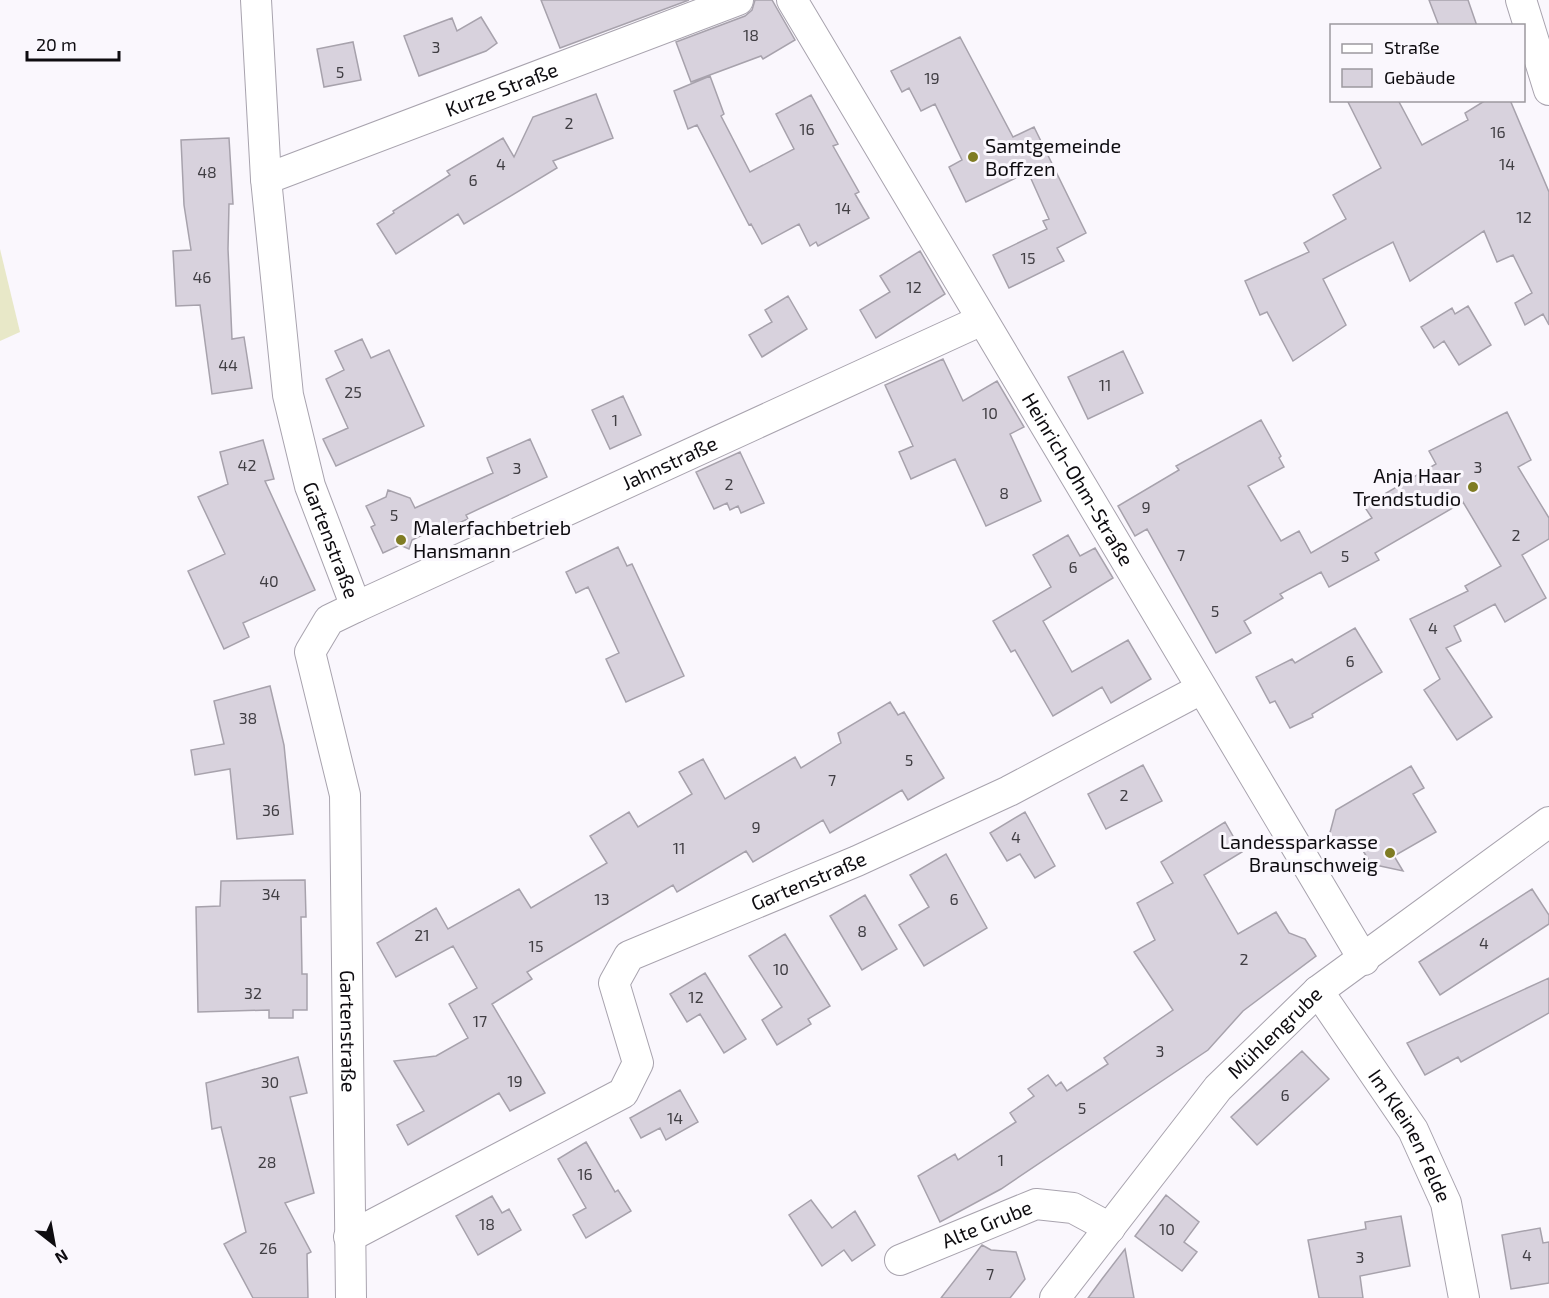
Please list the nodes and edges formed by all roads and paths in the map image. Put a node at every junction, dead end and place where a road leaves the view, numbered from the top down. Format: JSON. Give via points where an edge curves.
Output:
{"nodes":[{"id":1,"x":256,"y":0,"type":"edge"},
{"id":2,"x":738,"y":0,"type":"edge"},
{"id":3,"x":792,"y":0,"type":"edge"},
{"id":4,"x":1521,"y":0,"type":"edge"},
{"id":5,"x":1549,"y":90,"type":"edge"},
{"id":6,"x":266,"y":180,"type":"junction"},
{"id":7,"x":981,"y":320,"type":"junction"},
{"id":8,"x":357,"y":607,"type":"junction"},
{"id":9,"x":1201,"y":688,"type":"junction"},
{"id":10,"x":1549,"y":822,"type":"edge"},
{"id":11,"x":1364,"y":960,"type":"junction"},
{"id":12,"x":1318,"y":991,"type":"junction"},
{"id":13,"x":1110,"y":1228,"type":"junction"},
{"id":14,"x":349,"y":1236,"type":"junction"},
{"id":15,"x":900,"y":1260,"type":"dead end"},
{"id":16,"x":351,"y":1298,"type":"edge"},
{"id":17,"x":1055,"y":1298,"type":"edge"},
{"id":18,"x":1464,"y":1298,"type":"edge"}],
"edges":[{"from":1,"to":6,"type":"street","name":"Gartenstraße"},
{"from":2,"to":6,"type":"street","name":"Kurze Straße"},
{"from":3,"to":7,"type":"street","name":"Heinrich-Ohm-Straße"},
{"from":4,"to":5,"type":"street"},
{"from":6,"to":8,"type":"street","name":"Gartenstraße","via":[[288,395],[310,486]]},
{"from":7,"to":8,"type":"street","name":"Jahnstraße"},
{"from":7,"to":9,"type":"street","name":"Heinrich-Ohm-Straße"},
{"from":8,"to":14,"type":"street","name":"Gartenstraße","via":[[329,620],[310,652],[345,795]]},
{"from":9,"to":11,"type":"street","name":"Heinrich-Ohm-Straße"},
{"from":9,"to":14,"type":"street","name":"Gartenstraße","via":[[1009,791],[857,861],[628,956],[614,983],[638,1063],[623,1093]]},
{"from":10,"to":11,"type":"street","name":"Mühlengrube"},
{"from":11,"to":12,"type":"street","name":"Mühlengrube"},
{"from":12,"to":13,"type":"street","name":"Mühlengrube","via":[[1218,1088]]},
{"from":12,"to":18,"type":"street","name":"Im Kleinen Felde","via":[[1413,1130],[1446,1203]]},
{"from":13,"to":15,"type":"street","name":"Alte Grube","via":[[1073,1208],[1036,1204]]},
{"from":13,"to":17,"type":"street","name":"Mühlengrube"},
{"from":14,"to":16,"type":"street","name":"Gartenstraße"}]}
